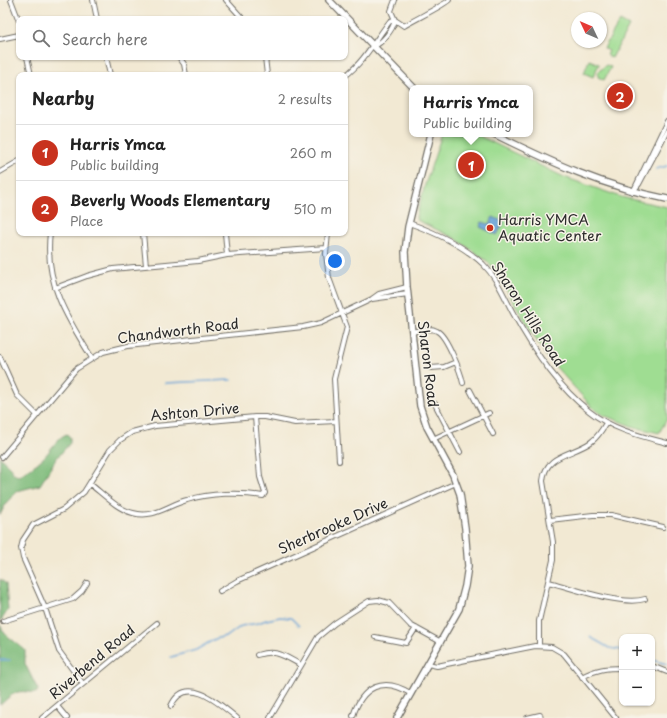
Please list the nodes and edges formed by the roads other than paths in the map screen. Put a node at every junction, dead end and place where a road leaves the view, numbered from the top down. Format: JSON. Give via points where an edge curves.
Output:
{"nodes":[{"id":1,"x":11,"y":0,"type":"edge"},
{"id":2,"x":93,"y":0,"type":"edge"},
{"id":3,"x":226,"y":0,"type":"edge"},
{"id":4,"x":329,"y":0,"type":"edge"},
{"id":5,"x":395,"y":0,"type":"edge"},
{"id":6,"x":449,"y":0,"type":"edge"},
{"id":7,"x":17,"y":16,"type":"edge"},
{"id":8,"x":96,"y":16,"type":"edge"},
{"id":9,"x":240,"y":16,"type":"edge"},
{"id":10,"x":344,"y":16,"type":"edge"},
{"id":11,"x":348,"y":20,"type":"edge"},
{"id":12,"x":395,"y":20,"type":"junction"},
{"id":13,"x":16,"y":36,"type":"edge"},
{"id":14,"x":0,"y":39,"type":"edge"},
{"id":15,"x":373,"y":47,"type":"junction"},
{"id":16,"x":28,"y":60,"type":"edge"},
{"id":17,"x":107,"y":60,"type":"edge"},
{"id":18,"x":181,"y":60,"type":"edge"},
{"id":19,"x":265,"y":60,"type":"edge"},
{"id":20,"x":30,"y":72,"type":"edge"},
{"id":21,"x":109,"y":72,"type":"edge"},
{"id":22,"x":185,"y":72,"type":"edge"},
{"id":23,"x":267,"y":72,"type":"edge"},
{"id":24,"x":348,"y":73,"type":"edge"},
{"id":25,"x":411,"y":85,"type":"edge"},
{"id":26,"x":667,"y":121,"type":"edge"},
{"id":27,"x":667,"y":131,"type":"edge"},
{"id":28,"x":430,"y":137,"type":"edge"},
{"id":29,"x":500,"y":137,"type":"edge"},
{"id":30,"x":16,"y":163,"type":"edge"},
{"id":31,"x":0,"y":172,"type":"edge"},
{"id":32,"x":633,"y":192,"type":"junction"},
{"id":33,"x":667,"y":199,"type":"edge"},
{"id":34,"x":409,"y":223,"type":"junction"},
{"id":35,"x":50,"y":236,"type":"edge"},
{"id":36,"x":143,"y":236,"type":"edge"},
{"id":37,"x":225,"y":236,"type":"edge"},
{"id":38,"x":328,"y":236,"type":"edge"},
{"id":39,"x":326,"y":248,"type":"junction"},
{"id":40,"x":227,"y":255,"type":"junction"},
{"id":41,"x":146,"y":266,"type":"junction"},
{"id":42,"x":407,"y":287,"type":"junction"},
{"id":43,"x":55,"y":288,"type":"junction"},
{"id":44,"x":408,"y":294,"type":"junction"},
{"id":45,"x":372,"y":299,"type":"junction"},
{"id":46,"x":343,"y":313,"type":"junction"},
{"id":47,"x":412,"y":332,"type":"junction"},
{"id":48,"x":0,"y":357,"type":"edge"},
{"id":49,"x":92,"y":358,"type":"junction"},
{"id":50,"x":456,"y":362,"type":"junction"},
{"id":51,"x":432,"y":368,"type":"dead end"},
{"id":52,"x":463,"y":384,"type":"dead end"},
{"id":53,"x":470,"y":390,"type":"dead end"},
{"id":54,"x":435,"y":404,"type":"dead end"},
{"id":55,"x":489,"y":413,"type":"dead end"},
{"id":56,"x":37,"y":415,"type":"junction"},
{"id":57,"x":484,"y":415,"type":"junction"},
{"id":58,"x":255,"y":418,"type":"junction"},
{"id":59,"x":336,"y":421,"type":"junction"},
{"id":60,"x":606,"y":423,"type":"junction"},
{"id":61,"x":449,"y":430,"type":"junction"},
{"id":62,"x":493,"y":434,"type":"dead end"},
{"id":63,"x":433,"y":439,"type":"junction"},
{"id":64,"x":667,"y":443,"type":"edge"},
{"id":65,"x":460,"y":452,"type":"dead end"},
{"id":66,"x":2,"y":456,"type":"dead end"},
{"id":67,"x":339,"y":461,"type":"dead end"},
{"id":68,"x":456,"y":483,"type":"junction"},
{"id":69,"x":90,"y":484,"type":"junction"},
{"id":70,"x":550,"y":520,"type":"junction"},
{"id":71,"x":663,"y":528,"type":"dead end"},
{"id":72,"x":549,"y":582,"type":"junction"},
{"id":73,"x":87,"y":583,"type":"dead end"},
{"id":74,"x":220,"y":591,"type":"dead end"},
{"id":75,"x":645,"y":599,"type":"dead end"},
{"id":76,"x":45,"y":608,"type":"junction"},
{"id":77,"x":3,"y":621,"type":"dead end"},
{"id":78,"x":157,"y":623,"type":"dead end"},
{"id":79,"x":416,"y":628,"type":"junction"},
{"id":80,"x":375,"y":637,"type":"dead end"},
{"id":81,"x":441,"y":642,"type":"junction"},
{"id":82,"x":539,"y":645,"type":"junction"},
{"id":83,"x":257,"y":655,"type":"dead end"},
{"id":84,"x":428,"y":664,"type":"junction"},
{"id":85,"x":301,"y":666,"type":"junction"},
{"id":86,"x":655,"y":667,"type":"edge"},
{"id":87,"x":619,"y":668,"type":"edge"},
{"id":88,"x":667,"y":672,"type":"edge"},
{"id":89,"x":582,"y":677,"type":"junction"},
{"id":90,"x":83,"y":684,"type":"junction"},
{"id":91,"x":410,"y":693,"type":"junction"},
{"id":92,"x":57,"y":706,"type":"junction"},
{"id":93,"x":171,"y":706,"type":"dead end"},
{"id":94,"x":353,"y":716,"type":"dead end"},
{"id":95,"x":42,"y":718,"type":"edge"},
{"id":96,"x":67,"y":718,"type":"edge"},
{"id":97,"x":237,"y":718,"type":"edge"},
{"id":98,"x":270,"y":718,"type":"edge"},
{"id":99,"x":397,"y":718,"type":"edge"},
{"id":100,"x":527,"y":718,"type":"edge"},
{"id":101,"x":541,"y":718,"type":"edge"},
{"id":102,"x":616,"y":718,"type":"edge"}],
"edges":[{"from":1,"to":7,"type":"street"},
{"from":2,"to":8,"type":"street"},
{"from":3,"to":9,"type":"street"},
{"from":4,"to":10,"type":"main road"},
{"from":5,"to":12,"type":"street","via":[[390,11]]},
{"from":6,"to":12,"type":"street","via":[[404,26]]},
{"from":11,"to":15,"type":"main road"},
{"from":12,"to":15,"type":"street","via":[[390,21],[375,40]]},
{"from":13,"to":14,"type":"street"},
{"from":15,"to":24,"type":"street"},
{"from":15,"to":25,"type":"main road"},
{"from":16,"to":20,"type":"street"},
{"from":17,"to":21,"type":"street"},
{"from":18,"to":22,"type":"street"},
{"from":19,"to":23,"type":"street"},
{"from":26,"to":32,"type":"street"},
{"from":27,"to":32,"type":"street"},
{"from":28,"to":34,"type":"main road","name":"Sharon Road"},
{"from":29,"to":32,"type":"main road","via":[[566,169]]},
{"from":30,"to":31,"type":"street"},
{"from":32,"to":33,"type":"main road"},
{"from":34,"to":42,"type":"main road","name":"Sharon Road","via":[[405,252]]},
{"from":34,"to":60,"type":"street","name":"Sharon Hills Road","via":[[453,243],[483,264],[551,371],[579,403]]},
{"from":35,"to":43,"type":"street","via":[[50,266]]},
{"from":36,"to":41,"type":"street"},
{"from":37,"to":40,"type":"street"},
{"from":38,"to":39,"type":"street"},
{"from":39,"to":40,"type":"street"},
{"from":39,"to":46,"type":"street","via":[[329,278]]},
{"from":40,"to":41,"type":"street","via":[[198,261]]},
{"from":41,"to":43,"type":"street","via":[[97,273]]},
{"from":42,"to":44,"type":"main road","name":"Sharon Road"},
{"from":42,"to":45,"type":"street","name":"Chandworth Road","via":[[379,294]]},
{"from":43,"to":49,"type":"street","via":[[60,304]]},
{"from":44,"to":45,"type":"street","name":"Chandworth Road"},
{"from":44,"to":47,"type":"main road","name":"Sharon Road"},
{"from":45,"to":46,"type":"street","name":"Chandworth Road"},
{"from":46,"to":49,"type":"street","name":"Chandworth Road","via":[[303,327],[128,346]]},
{"from":46,"to":59,"type":"street","via":[[346,333],[334,379]]},
{"from":47,"to":50,"type":"street","via":[[437,331]]},
{"from":47,"to":63,"type":"main road","name":"Sharon Road","via":[[420,406]]},
{"from":48,"to":56,"type":"street","via":[[17,395]]},
{"from":49,"to":56,"type":"street","name":"Chandworth Road","via":[[76,369]]},
{"from":50,"to":51,"type":"street"},
{"from":50,"to":52,"type":"street"},
{"from":53,"to":57,"type":"street"},
{"from":54,"to":61,"type":"street"},
{"from":55,"to":57,"type":"street"},
{"from":56,"to":66,"type":"street","name":"Chandworth Road"},
{"from":57,"to":61,"type":"street"},
{"from":57,"to":62,"type":"street"},
{"from":58,"to":59,"type":"street","name":"Ashton Drive","via":[[265,417],[295,423]]},
{"from":58,"to":69,"type":"street","name":"Ashton Drive","via":[[141,429],[126,436],[110,450]]},
{"from":58,"to":69,"type":"street","via":[[260,477],[265,493],[263,496],[249,493],[196,498],[157,513],[144,515],[125,510]]},
{"from":59,"to":67,"type":"street"},
{"from":60,"to":64,"type":"street","name":"Sharon Hills Road"},
{"from":60,"to":70,"type":"street","via":[[592,442],[557,458],[546,469],[543,481]]},
{"from":61,"to":63,"type":"street"},
{"from":61,"to":65,"type":"street"},
{"from":63,"to":68,"type":"main road","name":"Sharon Road"},
{"from":68,"to":74,"type":"street","name":"Sherbrooke Drive","via":[[237,581]]},
{"from":68,"to":81,"type":"main road","name":"Sharon Road","via":[[468,551],[467,577],[459,609]]},
{"from":69,"to":76,"type":"street","name":"Ashton Drive","via":[[64,509],[33,525],[23,540],[23,558]]},
{"from":70,"to":71,"type":"street","via":[[611,515]]},
{"from":70,"to":72,"type":"street","via":[[554,550]]},
{"from":72,"to":75,"type":"street","via":[[625,600]]},
{"from":72,"to":82,"type":"street","via":[[539,621]]},
{"from":73,"to":76,"type":"street","via":[[73,599]]},
{"from":76,"to":77,"type":"street"},
{"from":76,"to":90,"type":"street","name":"Ashton Drive","via":[[59,651]]},
{"from":78,"to":90,"type":"street","name":"Riverbend Road"},
{"from":79,"to":80,"type":"street","via":[[406,643]]},
{"from":79,"to":81,"type":"street"},
{"from":79,"to":85,"type":"street","via":[[405,621],[389,603],[369,601],[322,633]]},
{"from":81,"to":84,"type":"main road","name":"Sharon Road"},
{"from":82,"to":84,"type":"street","via":[[436,666]]},
{"from":82,"to":89,"type":"street","via":[[547,645],[560,651]]},
{"from":83,"to":85,"type":"street","via":[[277,652]]},
{"from":84,"to":91,"type":"main road","name":"Sharon Road"},
{"from":85,"to":98,"type":"street"},
{"from":86,"to":88,"type":"street"},
{"from":87,"to":89,"type":"street","via":[[601,668]]},
{"from":89,"to":102,"type":"street"},
{"from":90,"to":92,"type":"street","name":"Riverbend Road"},
{"from":91,"to":94,"type":"street","via":[[386,685],[373,688],[364,693]]},
{"from":91,"to":99,"type":"main road","name":"Sharon Road"},
{"from":92,"to":95,"type":"street","name":"Riverbend Road"},
{"from":92,"to":96,"type":"street"},
{"from":93,"to":97,"type":"street","via":[[182,694],[198,692]]},
{"from":100,"to":101,"type":"street","via":[[540,715]]}]}
